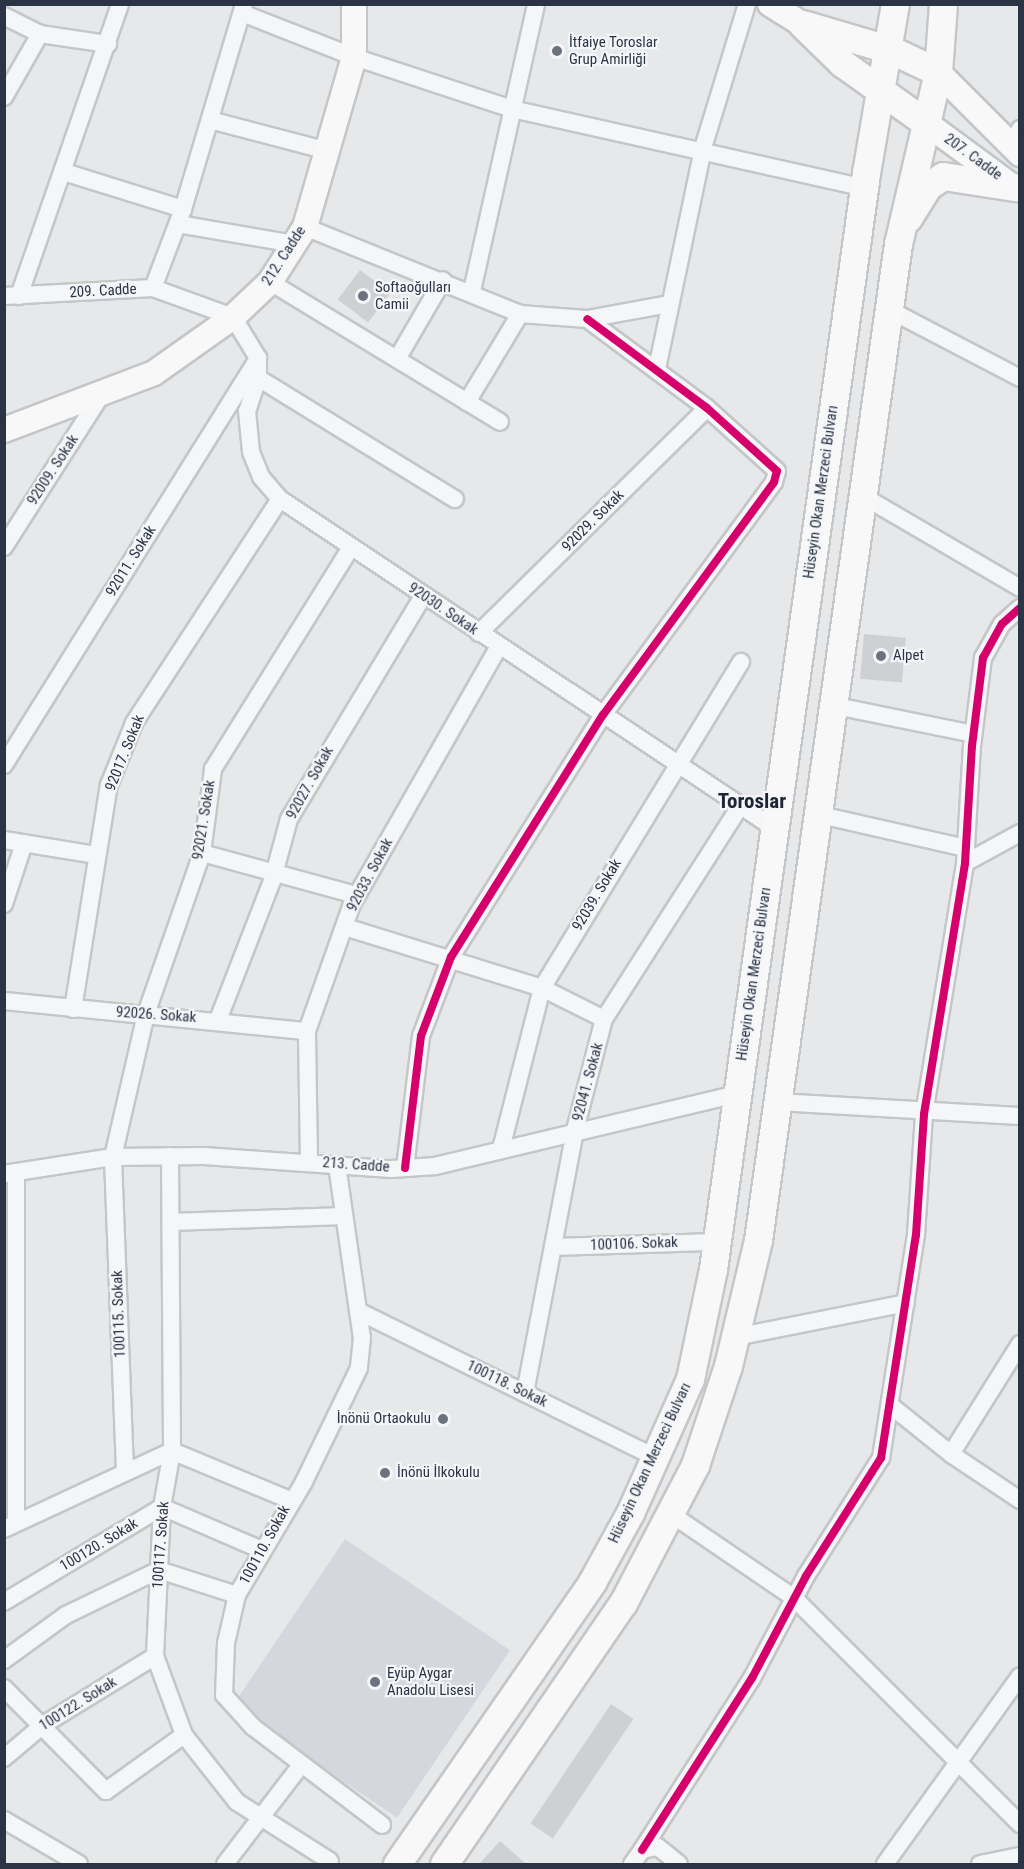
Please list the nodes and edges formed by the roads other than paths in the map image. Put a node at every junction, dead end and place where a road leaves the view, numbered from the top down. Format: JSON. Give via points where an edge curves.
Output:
{"nodes":[{"id":1,"x":120,"y":4,"type":"edge"},
{"id":2,"x":354,"y":4,"type":"edge"},
{"id":3,"x":536,"y":4,"type":"edge"},
{"id":4,"x":747,"y":4,"type":"edge"},
{"id":5,"x":770,"y":4,"type":"edge"},
{"id":6,"x":896,"y":4,"type":"edge"},
{"id":7,"x":943,"y":4,"type":"edge"},
{"id":8,"x":243,"y":9,"type":"edge"},
{"id":9,"x":4,"y":16,"type":"edge"},
{"id":10,"x":802,"y":24,"type":"junction"},
{"id":11,"x":40,"y":34,"type":"junction"},
{"id":12,"x":108,"y":45,"type":"junction"},
{"id":13,"x":891,"y":50,"type":"junction"},
{"id":14,"x":354,"y":57,"type":"junction"},
{"id":15,"x":938,"y":72,"type":"junction"},
{"id":16,"x":883,"y":92,"type":"junction"},
{"id":17,"x":4,"y":97,"type":"edge"},
{"id":18,"x":512,"y":109,"type":"junction"},
{"id":19,"x":210,"y":120,"type":"junction"},
{"id":20,"x":926,"y":123,"type":"junction"},
{"id":21,"x":1016,"y":143,"type":"edge"},
{"id":22,"x":703,"y":148,"type":"junction"},
{"id":23,"x":324,"y":150,"type":"junction"},
{"id":24,"x":64,"y":172,"type":"junction"},
{"id":25,"x":864,"y":188,"type":"junction"},
{"id":26,"x":1017,"y":189,"type":"edge"},
{"id":27,"x":181,"y":216,"type":"junction"},
{"id":28,"x":300,"y":236,"type":"junction"},
{"id":29,"x":898,"y":244,"type":"junction"},
{"id":30,"x":443,"y":280,"type":"junction"},
{"id":31,"x":270,"y":282,"type":"junction"},
{"id":32,"x":153,"y":288,"type":"junction"},
{"id":33,"x":472,"y":291,"type":"junction"},
{"id":34,"x":12,"y":296,"type":"edge"},
{"id":35,"x":669,"y":304,"type":"junction"},
{"id":36,"x":888,"y":309,"type":"junction"},
{"id":37,"x":520,"y":314,"type":"junction"},
{"id":38,"x":233,"y":317,"type":"junction"},
{"id":39,"x":587,"y":319,"type":"junction"},
{"id":40,"x":258,"y":358,"type":"junction"},
{"id":41,"x":397,"y":359,"type":"junction"},
{"id":42,"x":657,"y":369,"type":"junction"},
{"id":43,"x":258,"y":378,"type":"junction"},
{"id":44,"x":1020,"y":378,"type":"edge"},
{"id":45,"x":102,"y":394,"type":"junction"},
{"id":46,"x":467,"y":402,"type":"junction"},
{"id":47,"x":707,"y":408,"type":"junction"},
{"id":48,"x":500,"y":422,"type":"dead end"},
{"id":49,"x":4,"y":430,"type":"edge"},
{"id":50,"x":861,"y":495,"type":"junction"},
{"id":51,"x":280,"y":499,"type":"junction"},
{"id":52,"x":456,"y":499,"type":"dead end"},
{"id":53,"x":4,"y":547,"type":"edge"},
{"id":54,"x":351,"y":547,"type":"junction"},
{"id":55,"x":1020,"y":588,"type":"edge"},
{"id":56,"x":423,"y":596,"type":"junction"},
{"id":57,"x":1020,"y":608,"type":"edge"},
{"id":58,"x":479,"y":633,"type":"junction"},
{"id":59,"x":499,"y":646,"type":"junction"},
{"id":60,"x":741,"y":662,"type":"dead end"},
{"id":61,"x":831,"y":705,"type":"junction"},
{"id":62,"x":603,"y":715,"type":"junction"},
{"id":63,"x":973,"y":734,"type":"junction"},
{"id":64,"x":676,"y":764,"type":"junction"},
{"id":65,"x":4,"y":765,"type":"edge"},
{"id":66,"x":740,"y":806,"type":"junction"},
{"id":67,"x":816,"y":814,"type":"junction"},
{"id":68,"x":774,"y":828,"type":"junction"},
{"id":69,"x":1020,"y":833,"type":"edge"},
{"id":70,"x":4,"y":840,"type":"edge"},
{"id":71,"x":24,"y":843,"type":"junction"},
{"id":72,"x":201,"y":853,"type":"junction"},
{"id":73,"x":97,"y":855,"type":"junction"},
{"id":74,"x":966,"y":855,"type":"junction"},
{"id":75,"x":274,"y":872,"type":"junction"},
{"id":76,"x":357,"y":895,"type":"junction"},
{"id":77,"x":4,"y":904,"type":"edge"},
{"id":78,"x":345,"y":927,"type":"junction"},
{"id":79,"x":451,"y":957,"type":"junction"},
{"id":80,"x":542,"y":988,"type":"junction"},
{"id":81,"x":4,"y":1001,"type":"edge"},
{"id":82,"x":73,"y":1009,"type":"junction"},
{"id":83,"x":146,"y":1014,"type":"junction"},
{"id":84,"x":604,"y":1019,"type":"junction"},
{"id":85,"x":218,"y":1020,"type":"junction"},
{"id":86,"x":307,"y":1031,"type":"junction"},
{"id":87,"x":737,"y":1094,"type":"junction"},
{"id":88,"x":777,"y":1102,"type":"junction"},
{"id":89,"x":924,"y":1114,"type":"junction"},
{"id":90,"x":1020,"y":1116,"type":"edge"},
{"id":91,"x":575,"y":1130,"type":"junction"},
{"id":92,"x":501,"y":1149,"type":"junction"},
{"id":93,"x":170,"y":1156,"type":"junction"},
{"id":94,"x":113,"y":1157,"type":"junction"},
{"id":95,"x":309,"y":1161,"type":"junction"},
{"id":96,"x":337,"y":1165,"type":"junction"},
{"id":97,"x":405,"y":1168,"type":"junction"},
{"id":98,"x":10,"y":1173,"type":"edge"},
{"id":99,"x":344,"y":1216,"type":"junction"},
{"id":100,"x":171,"y":1222,"type":"junction"},
{"id":101,"x":716,"y":1242,"type":"junction"},
{"id":102,"x":553,"y":1247,"type":"junction"},
{"id":103,"x":906,"y":1303,"type":"junction"},
{"id":104,"x":358,"y":1311,"type":"junction"},
{"id":105,"x":735,"y":1337,"type":"junction"},
{"id":106,"x":1020,"y":1344,"type":"edge"},
{"id":107,"x":525,"y":1393,"type":"junction"},
{"id":108,"x":890,"y":1405,"type":"junction"},
{"id":109,"x":172,"y":1450,"type":"junction"},
{"id":110,"x":951,"y":1454,"type":"junction"},
{"id":111,"x":657,"y":1458,"type":"junction"},
{"id":112,"x":125,"y":1471,"type":"junction"},
{"id":113,"x":290,"y":1500,"type":"junction"},
{"id":114,"x":1020,"y":1500,"type":"edge"},
{"id":115,"x":162,"y":1507,"type":"junction"},
{"id":116,"x":671,"y":1515,"type":"junction"},
{"id":117,"x":10,"y":1526,"type":"edge"},
{"id":118,"x":262,"y":1550,"type":"junction"},
{"id":119,"x":159,"y":1570,"type":"junction"},
{"id":120,"x":237,"y":1595,"type":"junction"},
{"id":121,"x":794,"y":1598,"type":"junction"},
{"id":122,"x":4,"y":1602,"type":"edge"},
{"id":123,"x":155,"y":1656,"type":"junction"},
{"id":124,"x":4,"y":1660,"type":"edge"},
{"id":125,"x":1020,"y":1676,"type":"edge"},
{"id":126,"x":4,"y":1688,"type":"edge"},
{"id":127,"x":42,"y":1725,"type":"junction"},
{"id":128,"x":184,"y":1735,"type":"junction"},
{"id":129,"x":4,"y":1758,"type":"edge"},
{"id":130,"x":958,"y":1762,"type":"junction"},
{"id":131,"x":301,"y":1765,"type":"junction"},
{"id":132,"x":262,"y":1821,"type":"junction"},
{"id":133,"x":1020,"y":1824,"type":"edge"},
{"id":134,"x":6,"y":1825,"type":"edge"},
{"id":135,"x":382,"y":1825,"type":"dead end"},
{"id":136,"x":642,"y":1850,"type":"junction"},
{"id":137,"x":1020,"y":1856,"type":"edge"},
{"id":138,"x":58,"y":1859,"type":"edge"},
{"id":139,"x":330,"y":1860,"type":"dead end"},
{"id":140,"x":79,"y":1864,"type":"edge"},
{"id":141,"x":225,"y":1864,"type":"edge"},
{"id":142,"x":397,"y":1864,"type":"edge"},
{"id":143,"x":444,"y":1864,"type":"edge"},
{"id":144,"x":632,"y":1864,"type":"edge"},
{"id":145,"x":679,"y":1864,"type":"edge"},
{"id":146,"x":885,"y":1864,"type":"edge"},
{"id":147,"x":980,"y":1864,"type":"edge"}],
"edges":[{"from":1,"to":12,"type":"street"},
{"from":2,"to":14,"type":"street","name":"212. Cadde"},
{"from":3,"to":18,"type":"street"},
{"from":4,"to":22,"type":"street"},
{"from":5,"to":10,"type":"street"},
{"from":6,"to":13,"type":"main road","name":"Hüseyin Okan Merzeci Bulvarı"},
{"from":7,"to":15,"type":"main road"},
{"from":8,"to":14,"type":"street"},
{"from":8,"to":19,"type":"street"},
{"from":9,"to":11,"type":"street"},
{"from":10,"to":13,"type":"main road"},
{"from":10,"to":16,"type":"main road","via":[[842,63]]},
{"from":11,"to":12,"type":"street"},
{"from":11,"to":17,"type":"street"},
{"from":12,"to":24,"type":"street"},
{"from":13,"to":15,"type":"main road"},
{"from":13,"to":16,"type":"main road","name":"Hüseyin Okan Merzeci Bulvarı"},
{"from":14,"to":18,"type":"street"},
{"from":14,"to":23,"type":"street","name":"212. Cadde"},
{"from":15,"to":20,"type":"main road"},
{"from":15,"to":21,"type":"street"},
{"from":16,"to":20,"type":"main road"},
{"from":16,"to":25,"type":"main road","name":"Hüseyin Okan Merzeci Bulvarı"},
{"from":18,"to":22,"type":"street"},
{"from":18,"to":33,"type":"street"},
{"from":19,"to":23,"type":"street"},
{"from":19,"to":27,"type":"street"},
{"from":20,"to":26,"type":"street","name":"207. Cadde"},
{"from":20,"to":29,"type":"main road","via":[[908,184]]},
{"from":22,"to":25,"type":"street"},
{"from":22,"to":35,"type":"street"},
{"from":23,"to":28,"type":"street","name":"212. Cadde"},
{"from":24,"to":27,"type":"street"},
{"from":24,"to":34,"type":"street"},
{"from":25,"to":68,"type":"main road","name":"Hüseyin Okan Merzeci Bulvarı"},
{"from":26,"to":29,"type":"main road","via":[[943,176],[913,205]]},
{"from":27,"to":28,"type":"street"},
{"from":27,"to":32,"type":"street"},
{"from":28,"to":30,"type":"street"},
{"from":28,"to":31,"type":"street","name":"212. Cadde"},
{"from":29,"to":36,"type":"main road"},
{"from":30,"to":33,"type":"street"},
{"from":30,"to":41,"type":"street"},
{"from":31,"to":38,"type":"street","name":"212. Cadde"},
{"from":31,"to":41,"type":"street"},
{"from":32,"to":34,"type":"street","name":"209. Cadde"},
{"from":32,"to":38,"type":"street","name":"209. Cadde"},
{"from":33,"to":37,"type":"street"},
{"from":35,"to":39,"type":"street"},
{"from":35,"to":42,"type":"street"},
{"from":36,"to":44,"type":"street"},
{"from":36,"to":50,"type":"main road"},
{"from":37,"to":39,"type":"street"},
{"from":37,"to":46,"type":"street"},
{"from":38,"to":40,"type":"street"},
{"from":38,"to":45,"type":"street","name":"212. Cadde","via":[[154,373]]},
{"from":39,"to":42,"type":"street"},
{"from":40,"to":43,"type":"street","name":"92030. Sokak"},
{"from":40,"to":65,"type":"street","name":"92011. Sokak"},
{"from":41,"to":46,"type":"street"},
{"from":42,"to":47,"type":"street"},
{"from":43,"to":51,"type":"street","name":"92030. Sokak","via":[[247,411],[251,452],[261,477]]},
{"from":43,"to":52,"type":"street"},
{"from":45,"to":49,"type":"street","name":"212. Cadde"},
{"from":45,"to":53,"type":"street","name":"92009. Sokak"},
{"from":46,"to":48,"type":"street"},
{"from":47,"to":58,"type":"street","name":"92029. Sokak"},
{"from":47,"to":62,"type":"street","via":[[777,471],[774,482]]},
{"from":50,"to":55,"type":"street"},
{"from":50,"to":61,"type":"main road"},
{"from":51,"to":54,"type":"street","name":"92030. Sokak"},
{"from":51,"to":73,"type":"street","name":"92017. Sokak","via":[[134,723],[109,785]]},
{"from":54,"to":56,"type":"street","name":"92030. Sokak"},
{"from":54,"to":72,"type":"street","name":"92021. Sokak","via":[[213,769]]},
{"from":56,"to":58,"type":"street","name":"92030. Sokak"},
{"from":56,"to":75,"type":"street","name":"92027. Sokak","via":[[289,819]]},
{"from":57,"to":63,"type":"street","via":[[1002,624],[983,658]]},
{"from":58,"to":59,"type":"street","name":"92030. Sokak"},
{"from":59,"to":62,"type":"street","name":"92030. Sokak"},
{"from":59,"to":76,"type":"street","name":"92033. Sokak"},
{"from":60,"to":64,"type":"street","name":"92039. Sokak"},
{"from":61,"to":63,"type":"street"},
{"from":61,"to":67,"type":"main road"},
{"from":62,"to":64,"type":"street","name":"92030. Sokak"},
{"from":62,"to":79,"type":"street"},
{"from":63,"to":74,"type":"street"},
{"from":64,"to":66,"type":"street","name":"92030. Sokak"},
{"from":64,"to":80,"type":"street","name":"92039. Sokak"},
{"from":66,"to":68,"type":"street","name":"92030. Sokak"},
{"from":66,"to":84,"type":"street","name":"92041. Sokak"},
{"from":67,"to":74,"type":"street"},
{"from":67,"to":88,"type":"main road"},
{"from":68,"to":87,"type":"main road","name":"Hüseyin Okan Merzeci Bulvarı"},
{"from":69,"to":74,"type":"street"},
{"from":70,"to":71,"type":"street"},
{"from":71,"to":73,"type":"street"},
{"from":71,"to":77,"type":"street"},
{"from":72,"to":75,"type":"street"},
{"from":72,"to":83,"type":"street","name":"92021. Sokak"},
{"from":73,"to":82,"type":"street","name":"92017. Sokak"},
{"from":74,"to":89,"type":"street"},
{"from":75,"to":76,"type":"street"},
{"from":75,"to":85,"type":"street","name":"92027. Sokak"},
{"from":76,"to":78,"type":"street","name":"92033. Sokak"},
{"from":78,"to":79,"type":"street"},
{"from":78,"to":86,"type":"street","name":"92033. Sokak"},
{"from":79,"to":80,"type":"street"},
{"from":79,"to":97,"type":"street","via":[[421,1036]]},
{"from":80,"to":84,"type":"street"},
{"from":80,"to":92,"type":"street","name":"92039. Sokak"},
{"from":81,"to":82,"type":"street","name":"92026. Sokak"},
{"from":82,"to":83,"type":"street","name":"92026. Sokak"},
{"from":83,"to":85,"type":"street","name":"92026. Sokak"},
{"from":83,"to":94,"type":"street","name":"92021. Sokak"},
{"from":84,"to":91,"type":"street","name":"92041. Sokak"},
{"from":85,"to":86,"type":"street","name":"92026. Sokak"},
{"from":86,"to":95,"type":"street","name":"92033. Sokak"},
{"from":87,"to":91,"type":"street","name":"213. Cadde"},
{"from":87,"to":101,"type":"main road","name":"Hüseyin Okan Merzeci Bulvarı"},
{"from":88,"to":89,"type":"street"},
{"from":88,"to":105,"type":"main road","via":[[758,1240]]},
{"from":89,"to":90,"type":"street"},
{"from":89,"to":103,"type":"street","via":[[916,1235]]},
{"from":91,"to":92,"type":"street","name":"213. Cadde"},
{"from":91,"to":102,"type":"street","name":"92041. Sokak"},
{"from":92,"to":97,"type":"street","name":"213. Cadde","via":[[435,1166]]},
{"from":93,"to":94,"type":"street","name":"213. Cadde"},
{"from":93,"to":95,"type":"street","name":"213. Cadde"},
{"from":93,"to":100,"type":"street","name":"100117. Sokak"},
{"from":94,"to":98,"type":"street","name":"213. Cadde"},
{"from":94,"to":112,"type":"street","name":"100115. Sokak"},
{"from":95,"to":96,"type":"street","name":"213. Cadde"},
{"from":96,"to":97,"type":"street","name":"213. Cadde"},
{"from":96,"to":99,"type":"street"},
{"from":98,"to":117,"type":"street"},
{"from":99,"to":100,"type":"street"},
{"from":99,"to":104,"type":"street"},
{"from":100,"to":109,"type":"street","name":"100117. Sokak"},
{"from":101,"to":102,"type":"street","name":"100106. Sokak"},
{"from":101,"to":111,"type":"main road","name":"Hüseyin Okan Merzeci Bulvarı","via":[[690,1379]]},
{"from":102,"to":107,"type":"street","name":"92041. Sokak"},
{"from":103,"to":105,"type":"street"},
{"from":103,"to":108,"type":"street"},
{"from":104,"to":107,"type":"street","name":"100118. Sokak"},
{"from":104,"to":113,"type":"street","via":[[363,1351],[359,1368],[304,1482]]},
{"from":105,"to":116,"type":"main road","via":[[695,1465]]},
{"from":106,"to":110,"type":"street"},
{"from":107,"to":111,"type":"street","name":"100118. Sokak"},
{"from":108,"to":110,"type":"street"},
{"from":108,"to":121,"type":"street","via":[[881,1458]]},
{"from":109,"to":112,"type":"street"},
{"from":109,"to":113,"type":"street","name":"100110. Sokak"},
{"from":109,"to":115,"type":"street","name":"100117. Sokak"},
{"from":110,"to":114,"type":"street"},
{"from":111,"to":142,"type":"main road","name":"Hüseyin Okan Merzeci Bulvarı","via":[[592,1582]]},
{"from":112,"to":117,"type":"street"},
{"from":113,"to":118,"type":"street","name":"100110. Sokak"},
{"from":115,"to":118,"type":"street"},
{"from":115,"to":119,"type":"street","name":"100117. Sokak"},
{"from":115,"to":122,"type":"street","name":"100120. Sokak"},
{"from":116,"to":121,"type":"street"},
{"from":116,"to":143,"type":"main road","via":[[623,1603]]},
{"from":118,"to":120,"type":"street","name":"100110. Sokak"},
{"from":119,"to":120,"type":"street"},
{"from":119,"to":123,"type":"street","name":"100117. Sokak"},
{"from":119,"to":124,"type":"street","via":[[66,1616]]},
{"from":120,"to":131,"type":"street","name":"100110. Sokak","via":[[226,1643],[224,1695],[253,1727]]},
{"from":121,"to":130,"type":"street"},
{"from":121,"to":136,"type":"street","via":[[752,1678]]},
{"from":123,"to":127,"type":"street","name":"100122. Sokak"},
{"from":123,"to":128,"type":"street","name":"100117. Sokak"},
{"from":125,"to":130,"type":"street"},
{"from":126,"to":127,"type":"street"},
{"from":127,"to":128,"type":"street","via":[[106,1791]]},
{"from":127,"to":129,"type":"street","name":"100122. Sokak"},
{"from":128,"to":132,"type":"street","name":"100117. Sokak","via":[[237,1802]]},
{"from":130,"to":133,"type":"street"},
{"from":130,"to":146,"type":"street"},
{"from":131,"to":132,"type":"street"},
{"from":131,"to":135,"type":"street","name":"100110. Sokak"},
{"from":132,"to":139,"type":"street","name":"100117. Sokak"},
{"from":132,"to":141,"type":"street"},
{"from":134,"to":138,"type":"street"},
{"from":136,"to":144,"type":"street"},
{"from":136,"to":145,"type":"street","via":[[657,1846]]},
{"from":137,"to":147,"type":"street"},
{"from":138,"to":140,"type":"street"}]}
